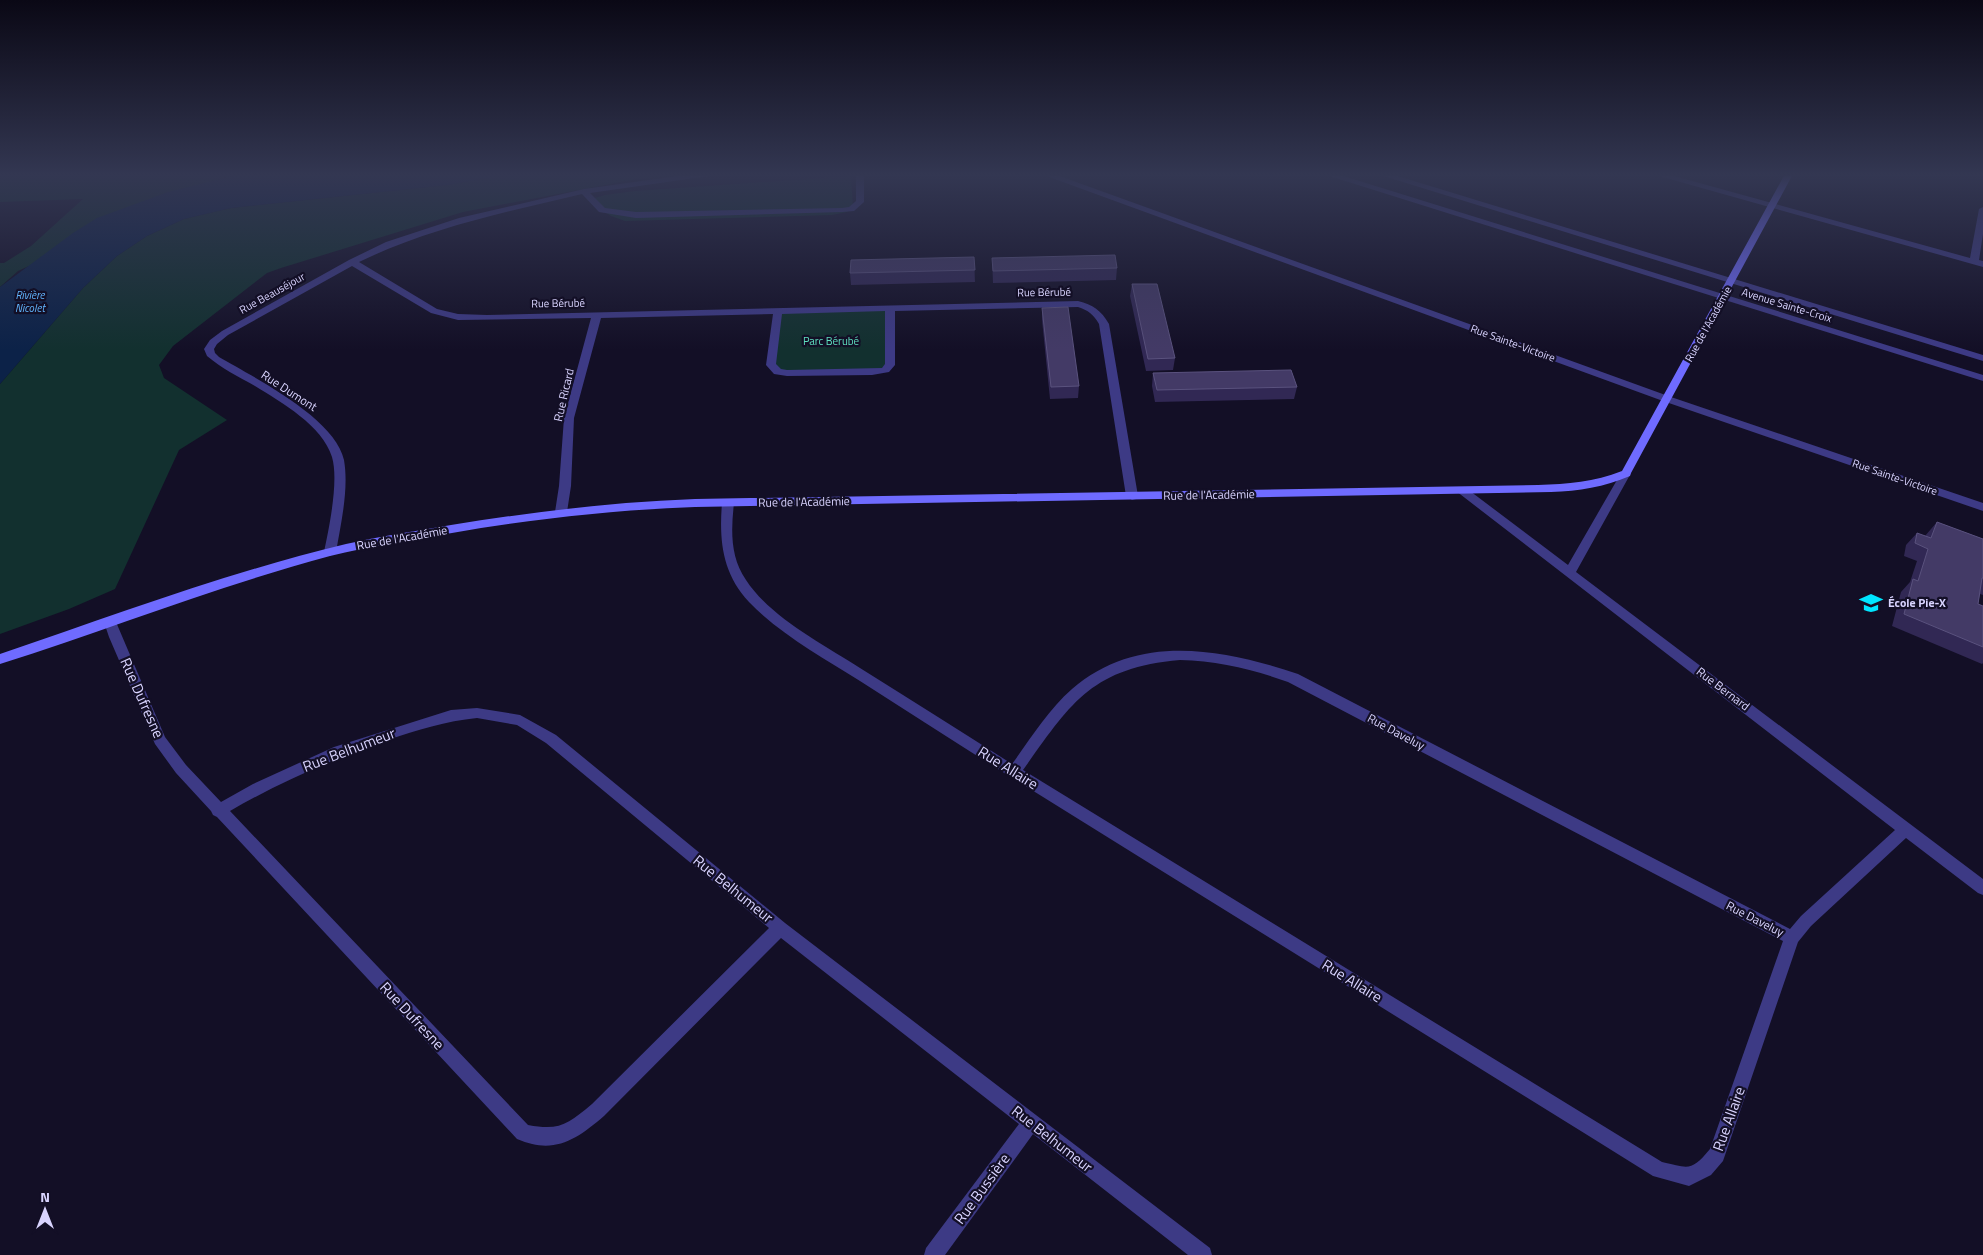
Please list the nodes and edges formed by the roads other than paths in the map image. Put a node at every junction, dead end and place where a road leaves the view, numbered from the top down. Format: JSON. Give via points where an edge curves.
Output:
{"nodes":[{"id":1,"x":423,"y":233,"type":"edge"},
{"id":2,"x":1207,"y":233,"type":"edge"},
{"id":3,"x":1512,"y":233,"type":"edge"},
{"id":4,"x":1570,"y":233,"type":"edge"},
{"id":5,"x":1757,"y":233,"type":"edge"},
{"id":6,"x":1867,"y":233,"type":"edge"},
{"id":7,"x":1979,"y":233,"type":"edge"},
{"id":8,"x":1974,"y":261,"type":"junction"},
{"id":9,"x":352,"y":262,"type":"junction"},
{"id":10,"x":1983,"y":264,"type":"edge"},
{"id":11,"x":1731,"y":282,"type":"junction"},
{"id":12,"x":1722,"y":297,"type":"junction"},
{"id":13,"x":890,"y":308,"type":"junction"},
{"id":14,"x":778,"y":310,"type":"junction"},
{"id":15,"x":597,"y":315,"type":"junction"},
{"id":16,"x":210,"y":354,"type":"joint"},
{"id":17,"x":1983,"y":358,"type":"edge"},
{"id":18,"x":1983,"y":378,"type":"edge"},
{"id":19,"x":1666,"y":399,"type":"junction"},
{"id":20,"x":1626,"y":473,"type":"junction"},
{"id":21,"x":1462,"y":490,"type":"junction"},
{"id":22,"x":1132,"y":496,"type":"junction"},
{"id":23,"x":728,"y":503,"type":"junction"},
{"id":24,"x":1983,"y":507,"type":"edge"},
{"id":25,"x":561,"y":512,"type":"junction"},
{"id":26,"x":330,"y":552,"type":"junction"},
{"id":27,"x":1570,"y":572,"type":"junction"},
{"id":28,"x":110,"y":622,"type":"junction"},
{"id":29,"x":0,"y":659,"type":"edge"},
{"id":30,"x":1014,"y":772,"type":"junction"},
{"id":31,"x":218,"y":811,"type":"junction"},
{"id":32,"x":1906,"y":830,"type":"junction"},
{"id":33,"x":1983,"y":888,"type":"edge"},
{"id":34,"x":780,"y":928,"type":"junction"},
{"id":35,"x":1792,"y":938,"type":"junction"},
{"id":36,"x":1031,"y":1122,"type":"junction"},
{"id":37,"x":933,"y":1255,"type":"edge"},
{"id":38,"x":1203,"y":1255,"type":"edge"}],
"edges":[{"from":1,"to":9,"type":"street","name":"Rue Beauséjour","via":[[388,244]]},
{"from":2,"to":19,"type":"street","name":"Rue Sainte-Victoire"},
{"from":3,"to":12,"type":"street","name":"Avenue Sainte-Croix"},
{"from":4,"to":11,"type":"street","name":"Avenue Sainte-Croix"},
{"from":5,"to":11,"type":"street","name":"Rue de l'Académie"},
{"from":6,"to":8,"type":"street"},
{"from":7,"to":8,"type":"street"},
{"from":8,"to":10,"type":"street"},
{"from":9,"to":15,"type":"street","name":"Rue Bérubé","via":[[434,311],[458,316]]},
{"from":9,"to":16,"type":"street","name":"Rue Beauséjour","via":[[225,333],[214,342]]},
{"from":11,"to":12,"type":"street","name":"Rue de l'Académie"},
{"from":11,"to":17,"type":"street","name":"Avenue Sainte-Croix"},
{"from":12,"to":18,"type":"street","name":"Avenue Sainte-Croix"},
{"from":12,"to":19,"type":"street","name":"Rue de l'Académie"},
{"from":13,"to":14,"type":"street","name":"Rue Bérubé"},
{"from":13,"to":14,"type":"street","via":[[890,365],[886,370],[788,374],[778,372],[771,365]]},
{"from":13,"to":22,"type":"street","name":"Rue Bérubé","via":[[1078,304],[1091,307],[1104,324]]},
{"from":14,"to":15,"type":"street","name":"Rue Bérubé"},
{"from":15,"to":25,"type":"street","name":"Rue Ricard","via":[[569,418]]},
{"from":16,"to":26,"type":"street","name":"Rue Dumont","via":[[304,414],[333,444],[339,476]]},
{"from":19,"to":20,"type":"street","name":"Rue de l'Académie"},
{"from":19,"to":24,"type":"street","name":"Rue Sainte-Victoire"},
{"from":20,"to":21,"type":"street","name":"Rue de l'Académie","via":[[1606,483],[1586,487]]},
{"from":20,"to":27,"type":"street","name":"Rue de l'Académie"},
{"from":21,"to":22,"type":"street","name":"Rue de l'Académie"},
{"from":21,"to":27,"type":"street","name":"Rue Bernard"},
{"from":22,"to":23,"type":"street","name":"Rue de l'Académie"},
{"from":23,"to":25,"type":"street","name":"Rue de l'Académie","via":[[676,502]]},
{"from":23,"to":30,"type":"street","name":"Rue Allaire","via":[[726,548],[741,585],[755,601],[803,638]]},
{"from":25,"to":26,"type":"street","name":"Rue de l'Académie"},
{"from":26,"to":28,"type":"street","name":"Rue de l'Académie"},
{"from":27,"to":32,"type":"street","name":"Rue Bernard"},
{"from":28,"to":29,"type":"street","name":"Rue de l'Académie"},
{"from":28,"to":31,"type":"street","name":"Rue Dufresne","via":[[160,740]]},
{"from":30,"to":35,"type":"street","name":"Rue Daveluy","via":[[1059,710],[1104,672],[1134,661],[1169,656],[1210,656],[1246,663],[1293,678]]},
{"from":30,"to":35,"type":"street","name":"Rue Allaire","via":[[1633,1155],[1659,1170],[1689,1177],[1705,1169],[1716,1155]]},
{"from":31,"to":34,"type":"street","name":"Rue Belhumeur","via":[[258,788],[339,751],[451,715],[477,712],[520,720],[551,739]]},
{"from":31,"to":34,"type":"street","name":"Rue Dufresne","via":[[523,1133],[531,1135],[548,1138],[573,1132]]},
{"from":32,"to":33,"type":"street","name":"Rue Bernard"},
{"from":32,"to":35,"type":"street","name":"Rue Allaire","via":[[1806,921]]},
{"from":34,"to":36,"type":"street","name":"Rue Belhumeur"},
{"from":36,"to":37,"type":"street","name":"Rue Bussière"},
{"from":36,"to":38,"type":"street","name":"Rue Belhumeur"}]}
